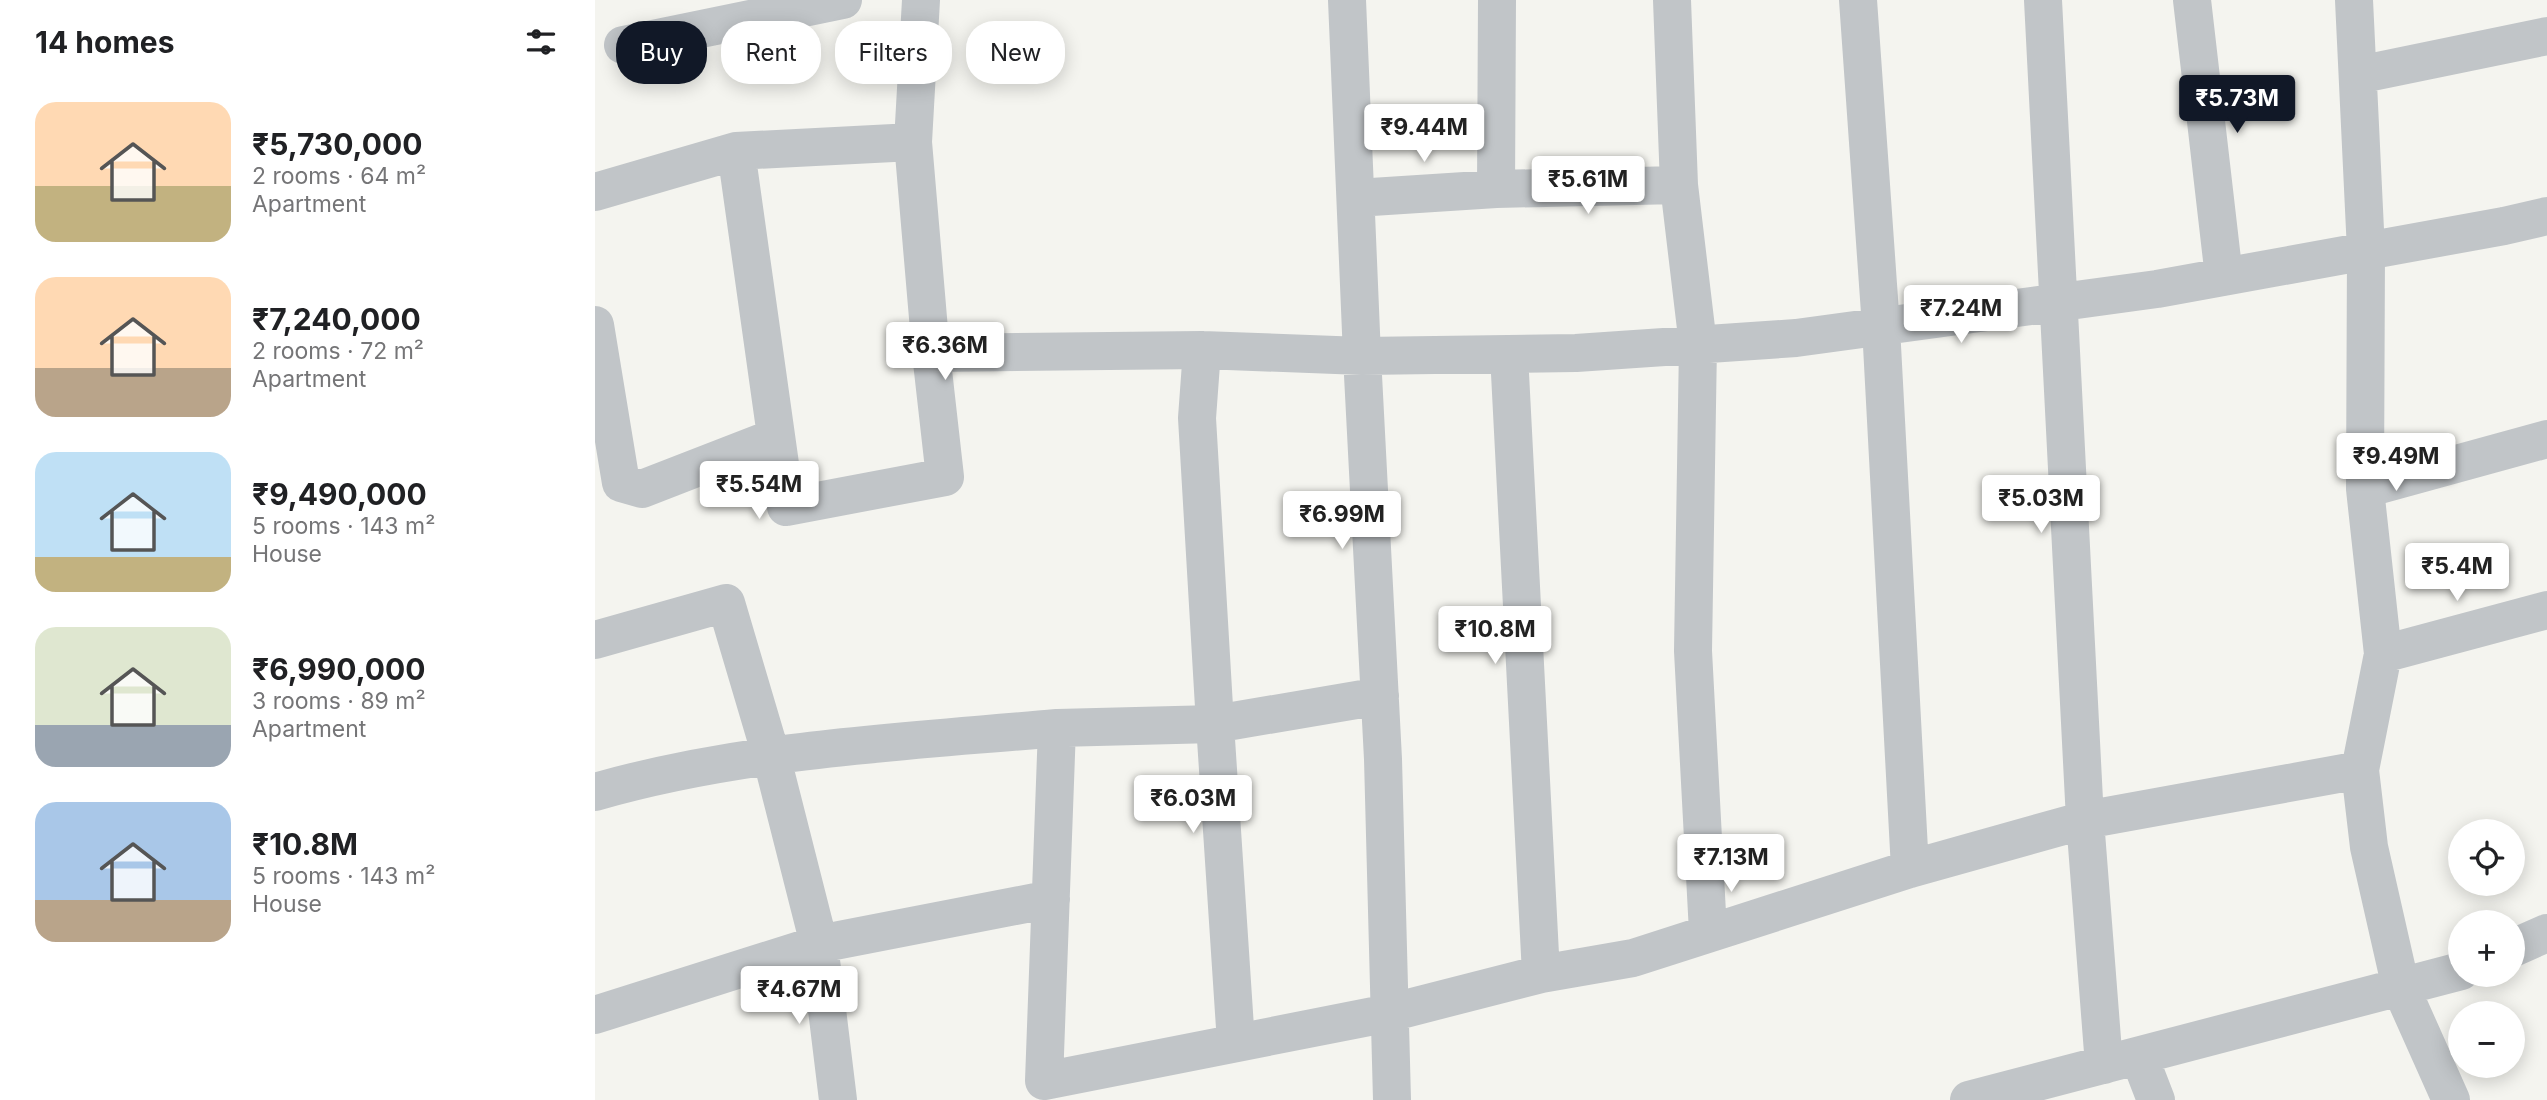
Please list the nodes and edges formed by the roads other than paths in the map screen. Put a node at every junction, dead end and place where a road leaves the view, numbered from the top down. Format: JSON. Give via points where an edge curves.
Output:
{"nodes":[{"id":1,"x":843,"y":0,"type":"edge"},
{"id":2,"x":921,"y":0,"type":"edge"},
{"id":3,"x":1347,"y":0,"type":"edge"},
{"id":4,"x":1497,"y":0,"type":"edge"},
{"id":5,"x":1672,"y":0,"type":"edge"},
{"id":6,"x":1858,"y":0,"type":"edge"},
{"id":7,"x":2043,"y":0,"type":"edge"},
{"id":8,"x":2192,"y":0,"type":"edge"},
{"id":9,"x":2354,"y":0,"type":"edge"},
{"id":10,"x":707,"y":28,"type":"edge"},
{"id":11,"x":2547,"y":36,"type":"edge"},
{"id":12,"x":2358,"y":75,"type":"junction"},
{"id":13,"x":913,"y":142,"type":"junction"},
{"id":14,"x":736,"y":151,"type":"junction"},
{"id":15,"x":1679,"y":185,"type":"junction"},
{"id":16,"x":1496,"y":189,"type":"junction"},
{"id":17,"x":595,"y":192,"type":"edge"},
{"id":18,"x":1356,"y":198,"type":"junction"},
{"id":19,"x":2547,"y":216,"type":"edge"},
{"id":20,"x":2366,"y":251,"type":"junction"},
{"id":21,"x":2224,"y":277,"type":"junction"},
{"id":22,"x":2060,"y":302,"type":"junction"},
{"id":23,"x":595,"y":326,"type":"edge"},
{"id":24,"x":1881,"y":327,"type":"junction"},
{"id":25,"x":1698,"y":345,"type":"junction"},
{"id":26,"x":1202,"y":350,"type":"junction"},
{"id":27,"x":931,"y":353,"type":"junction"},
{"id":28,"x":1509,"y":354,"type":"junction"},
{"id":29,"x":1362,"y":356,"type":"junction"},
{"id":30,"x":776,"y":437,"type":"junction"},
{"id":31,"x":2547,"y":439,"type":"edge"},
{"id":32,"x":2365,"y":489,"type":"junction"},
{"id":33,"x":2547,"y":610,"type":"edge"},
{"id":34,"x":595,"y":639,"type":"edge"},
{"id":35,"x":2383,"y":654,"type":"junction"},
{"id":36,"x":1380,"y":696,"type":"junction"},
{"id":37,"x":1215,"y":724,"type":"junction"},
{"id":38,"x":1057,"y":728,"type":"junction"},
{"id":39,"x":771,"y":755,"type":"junction"},
{"id":40,"x":2360,"y":770,"type":"junction"},
{"id":41,"x":595,"y":792,"type":"edge"},
{"id":42,"x":2085,"y":821,"type":"junction"},
{"id":43,"x":1910,"y":869,"type":"junction"},
{"id":44,"x":1051,"y":899,"type":"junction"},
{"id":45,"x":1708,"y":932,"type":"junction"},
{"id":46,"x":2547,"y":933,"type":"edge"},
{"id":47,"x":2525,"y":943,"type":"edge"},
{"id":48,"x":819,"y":944,"type":"junction"},
{"id":49,"x":1541,"y":974,"type":"junction"},
{"id":50,"x":2448,"y":975,"type":"edge"},
{"id":51,"x":2401,"y":988,"type":"junction"},
{"id":52,"x":1388,"y":1013,"type":"junction"},
{"id":53,"x":595,"y":1016,"type":"edge"},
{"id":54,"x":1236,"y":1043,"type":"junction"},
{"id":55,"x":2122,"y":1061,"type":"junction"},
{"id":56,"x":838,"y":1100,"type":"edge"},
{"id":57,"x":1392,"y":1100,"type":"edge"},
{"id":58,"x":1969,"y":1100,"type":"edge"},
{"id":59,"x":2156,"y":1100,"type":"edge"},
{"id":60,"x":2451,"y":1100,"type":"edge"}],
"edges":[{"from":1,"to":10,"type":"street"},
{"from":2,"to":13,"type":"street"},
{"from":3,"to":18,"type":"street"},
{"from":4,"to":16,"type":"street"},
{"from":5,"to":15,"type":"street"},
{"from":6,"to":24,"type":"street"},
{"from":7,"to":22,"type":"street"},
{"from":8,"to":21,"type":"street"},
{"from":9,"to":12,"type":"street"},
{"from":11,"to":12,"type":"street"},
{"from":12,"to":20,"type":"street"},
{"from":13,"to":14,"type":"street"},
{"from":13,"to":27,"type":"street"},
{"from":14,"to":17,"type":"street"},
{"from":14,"to":30,"type":"street"},
{"from":15,"to":16,"type":"street"},
{"from":15,"to":25,"type":"street"},
{"from":16,"to":18,"type":"street"},
{"from":18,"to":29,"type":"street"},
{"from":19,"to":20,"type":"street"},
{"from":20,"to":21,"type":"street"},
{"from":20,"to":32,"type":"street"},
{"from":21,"to":22,"type":"street"},
{"from":22,"to":24,"type":"street"},
{"from":22,"to":42,"type":"street"},
{"from":23,"to":30,"type":"street","via":[[621,483],[642,489]]},
{"from":24,"to":25,"type":"street"},
{"from":24,"to":43,"type":"street"},
{"from":25,"to":28,"type":"street"},
{"from":25,"to":45,"type":"street","via":[[1693,651]]},
{"from":26,"to":27,"type":"street"},
{"from":26,"to":29,"type":"street"},
{"from":26,"to":37,"type":"street","via":[[1197,418]]},
{"from":27,"to":30,"type":"street","via":[[945,477],[786,507]]},
{"from":28,"to":29,"type":"street"},
{"from":28,"to":49,"type":"street"},
{"from":29,"to":36,"type":"street"},
{"from":31,"to":32,"type":"street"},
{"from":32,"to":35,"type":"street"},
{"from":33,"to":35,"type":"street"},
{"from":34,"to":39,"type":"street","via":[[726,603]]},
{"from":35,"to":40,"type":"street"},
{"from":36,"to":37,"type":"street"},
{"from":36,"to":52,"type":"street"},
{"from":37,"to":38,"type":"street"},
{"from":37,"to":54,"type":"street"},
{"from":38,"to":39,"type":"street"},
{"from":38,"to":44,"type":"street"},
{"from":39,"to":41,"type":"street"},
{"from":39,"to":48,"type":"street"},
{"from":40,"to":42,"type":"street"},
{"from":40,"to":51,"type":"street","via":[[2369,847]]},
{"from":42,"to":43,"type":"street"},
{"from":42,"to":55,"type":"street"},
{"from":43,"to":45,"type":"street"},
{"from":44,"to":48,"type":"street"},
{"from":44,"to":54,"type":"street","via":[[1044,1082]]},
{"from":45,"to":49,"type":"street","via":[[1633,958]]},
{"from":46,"to":47,"type":"street"},
{"from":48,"to":53,"type":"street"},
{"from":48,"to":56,"type":"street"},
{"from":49,"to":52,"type":"street"},
{"from":50,"to":51,"type":"street"},
{"from":51,"to":55,"type":"street"},
{"from":51,"to":60,"type":"street"},
{"from":52,"to":54,"type":"street"},
{"from":52,"to":57,"type":"street"},
{"from":55,"to":58,"type":"street"},
{"from":55,"to":59,"type":"street"}]}
